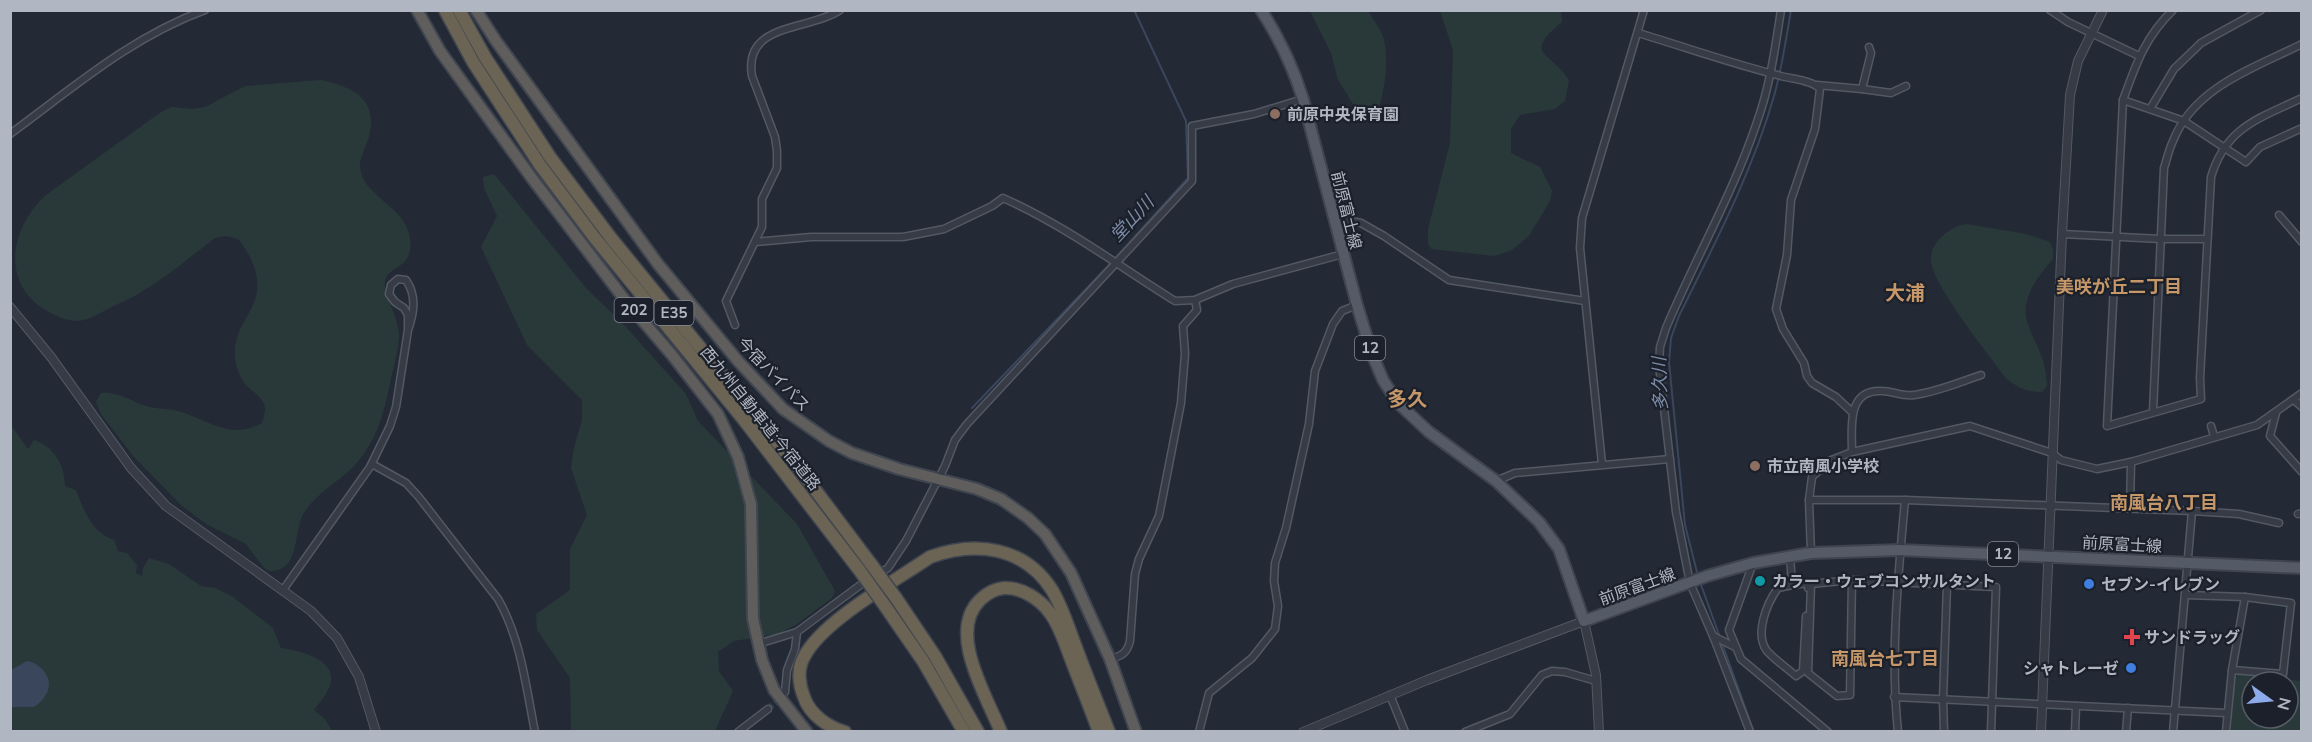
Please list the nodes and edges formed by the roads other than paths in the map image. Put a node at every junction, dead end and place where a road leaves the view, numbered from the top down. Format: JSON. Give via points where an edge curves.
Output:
{"nodes":[{"id":1,"x":205,"y":10,"type":"edge"},
{"id":2,"x":417,"y":10,"type":"edge"},
{"id":3,"x":445,"y":10,"type":"edge"},
{"id":4,"x":459,"y":10,"type":"edge"},
{"id":5,"x":476,"y":10,"type":"edge"},
{"id":6,"x":840,"y":10,"type":"edge"},
{"id":7,"x":1261,"y":10,"type":"edge"},
{"id":8,"x":1644,"y":10,"type":"edge"},
{"id":9,"x":1781,"y":10,"type":"edge"},
{"id":10,"x":2050,"y":10,"type":"edge"},
{"id":11,"x":2103,"y":10,"type":"edge"},
{"id":12,"x":2173,"y":10,"type":"edge"},
{"id":13,"x":2261,"y":10,"type":"edge"},
{"id":14,"x":1638,"y":33,"type":"junction"},
{"id":15,"x":2090,"y":33,"type":"junction"},
{"id":16,"x":2301,"y":44,"type":"edge"},
{"id":17,"x":1869,"y":47,"type":"dead end"},
{"id":18,"x":2139,"y":56,"type":"junction"},
{"id":19,"x":479,"y":59,"type":"junction"},
{"id":20,"x":1773,"y":74,"type":"junction"},
{"id":21,"x":1817,"y":85,"type":"junction"},
{"id":22,"x":1906,"y":86,"type":"dead end"},
{"id":23,"x":1862,"y":89,"type":"junction"},
{"id":24,"x":1303,"y":99,"type":"junction"},
{"id":25,"x":2123,"y":100,"type":"junction"},
{"id":26,"x":2301,"y":101,"type":"edge"},
{"id":27,"x":2150,"y":109,"type":"junction"},
{"id":28,"x":2184,"y":121,"type":"junction"},
{"id":29,"x":2301,"y":129,"type":"edge"},
{"id":30,"x":10,"y":134,"type":"edge"},
{"id":31,"x":2224,"y":146,"type":"junction"},
{"id":32,"x":2279,"y":215,"type":"dead end"},
{"id":33,"x":1336,"y":222,"type":"junction"},
{"id":34,"x":2062,"y":234,"type":"junction"},
{"id":35,"x":2116,"y":237,"type":"junction"},
{"id":36,"x":2162,"y":239,"type":"junction"},
{"id":37,"x":2207,"y":239,"type":"junction"},
{"id":38,"x":755,"y":242,"type":"junction"},
{"id":39,"x":2301,"y":242,"type":"edge"},
{"id":40,"x":1343,"y":254,"type":"junction"},
{"id":41,"x":1116,"y":265,"type":"junction"},
{"id":42,"x":1195,"y":300,"type":"junction"},
{"id":43,"x":1585,"y":301,"type":"junction"},
{"id":44,"x":1357,"y":305,"type":"junction"},
{"id":45,"x":10,"y":307,"type":"edge"},
{"id":46,"x":735,"y":325,"type":"dead end"},
{"id":47,"x":408,"y":330,"type":"junction"},
{"id":48,"x":1981,"y":375,"type":"dead end"},
{"id":49,"x":2301,"y":393,"type":"edge"},
{"id":50,"x":2201,"y":399,"type":"junction"},
{"id":51,"x":2294,"y":400,"type":"junction"},
{"id":52,"x":2301,"y":407,"type":"edge"},
{"id":53,"x":2206,"y":408,"type":"dead end"},
{"id":54,"x":1852,"y":412,"type":"junction"},
{"id":55,"x":2153,"y":412,"type":"junction"},
{"id":56,"x":2276,"y":412,"type":"junction"},
{"id":57,"x":2211,"y":426,"type":"dead end"},
{"id":58,"x":2214,"y":436,"type":"junction"},
{"id":59,"x":1852,"y":452,"type":"junction"},
{"id":60,"x":2052,"y":453,"type":"junction"},
{"id":61,"x":1670,"y":459,"type":"junction"},
{"id":62,"x":2131,"y":462,"type":"junction"},
{"id":63,"x":372,"y":464,"type":"junction"},
{"id":64,"x":1602,"y":464,"type":"junction"},
{"id":65,"x":2301,"y":472,"type":"edge"},
{"id":66,"x":939,"y":478,"type":"junction"},
{"id":67,"x":1496,"y":481,"type":"junction"},
{"id":68,"x":1809,"y":500,"type":"junction"},
{"id":69,"x":1905,"y":500,"type":"junction"},
{"id":70,"x":2050,"y":505,"type":"junction"},
{"id":71,"x":2130,"y":508,"type":"junction"},
{"id":72,"x":2192,"y":511,"type":"junction"},
{"id":73,"x":2279,"y":523,"type":"dead end"},
{"id":74,"x":1900,"y":550,"type":"junction"},
{"id":75,"x":1810,"y":553,"type":"junction"},
{"id":76,"x":1790,"y":555,"type":"junction"},
{"id":77,"x":2048,"y":556,"type":"junction"},
{"id":78,"x":1753,"y":563,"type":"junction"},
{"id":79,"x":2188,"y":563,"type":"junction"},
{"id":80,"x":865,"y":567,"type":"junction"},
{"id":81,"x":2301,"y":568,"type":"edge"},
{"id":82,"x":1852,"y":580,"type":"junction"},
{"id":83,"x":1897,"y":582,"type":"junction"},
{"id":84,"x":1690,"y":583,"type":"junction"},
{"id":85,"x":1792,"y":585,"type":"junction"},
{"id":86,"x":1947,"y":585,"type":"junction"},
{"id":87,"x":283,"y":590,"type":"junction"},
{"id":88,"x":2186,"y":595,"type":"junction"},
{"id":89,"x":2245,"y":597,"type":"junction"},
{"id":90,"x":1584,"y":621,"type":"junction"},
{"id":91,"x":797,"y":632,"type":"junction"},
{"id":92,"x":1716,"y":638,"type":"junction"},
{"id":93,"x":758,"y":644,"type":"junction"},
{"id":94,"x":1735,"y":647,"type":"junction"},
{"id":95,"x":1110,"y":659,"type":"junction"},
{"id":96,"x":2232,"y":670,"type":"junction"},
{"id":97,"x":1596,"y":681,"type":"junction"},
{"id":98,"x":785,"y":692,"type":"tunnel mouth"},
{"id":99,"x":1390,"y":695,"type":"junction"},
{"id":100,"x":1894,"y":697,"type":"junction"},
{"id":101,"x":1943,"y":699,"type":"junction"},
{"id":102,"x":1992,"y":701,"type":"junction"},
{"id":103,"x":2042,"y":704,"type":"junction"},
{"id":104,"x":2076,"y":706,"type":"junction"},
{"id":105,"x":2128,"y":708,"type":"junction"},
{"id":106,"x":768,"y":709,"type":"tunnel mouth"},
{"id":107,"x":2175,"y":709,"type":"junction"},
{"id":108,"x":2227,"y":713,"type":"junction"},
{"id":109,"x":1599,"y":731,"type":"edge"},
{"id":110,"x":376,"y":732,"type":"edge"},
{"id":111,"x":535,"y":732,"type":"edge"},
{"id":112,"x":738,"y":732,"type":"edge"},
{"id":113,"x":807,"y":732,"type":"edge"},
{"id":114,"x":845,"y":732,"type":"edge"},
{"id":115,"x":964,"y":732,"type":"edge"},
{"id":116,"x":978,"y":732,"type":"edge"},
{"id":117,"x":1001,"y":732,"type":"edge"},
{"id":118,"x":1099,"y":732,"type":"edge"},
{"id":119,"x":1109,"y":732,"type":"edge"},
{"id":120,"x":1136,"y":732,"type":"edge"},
{"id":121,"x":1199,"y":732,"type":"edge"},
{"id":122,"x":1304,"y":732,"type":"edge"},
{"id":123,"x":1405,"y":732,"type":"edge"},
{"id":124,"x":1465,"y":732,"type":"edge"},
{"id":125,"x":1750,"y":732,"type":"edge"},
{"id":126,"x":1828,"y":732,"type":"edge"},
{"id":127,"x":1898,"y":732,"type":"edge"},
{"id":128,"x":1944,"y":732,"type":"edge"},
{"id":129,"x":1991,"y":732,"type":"edge"},
{"id":130,"x":2042,"y":732,"type":"edge"},
{"id":131,"x":2075,"y":732,"type":"edge"},
{"id":132,"x":2126,"y":732,"type":"edge"},
{"id":133,"x":2173,"y":732,"type":"edge"},
{"id":134,"x":2226,"y":732,"type":"edge"}],
"edges":[{"from":1,"to":30,"type":"street","via":[[134,44]]},
{"from":2,"to":93,"type":"highway","number":"202","via":[[440,51],[531,177],[718,414],[745,477],[750,504],[753,619]]},
{"from":3,"to":19,"type":"highway","name":"西九州自動車道;今宿道路","number":"E35"},
{"from":4,"to":19,"type":"highway","name":"西九州自動車道;今宿道路","number":"E35"},
{"from":5,"to":66,"type":"highway","name":"今宿バイパス","via":[[658,264],[760,386],[794,419],[829,441],[875,461]]},
{"from":6,"to":38,"type":"street","via":[[829,18],[770,36],[754,49],[752,76],[772,126],[777,151],[775,175],[762,199],[762,227]]},
{"from":7,"to":24,"type":"main road","name":"前原富士線","number":"12","via":[[1279,37]]},
{"from":8,"to":14,"type":"street"},
{"from":9,"to":20,"type":"street"},
{"from":10,"to":15,"type":"street"},
{"from":11,"to":15,"type":"street"},
{"from":12,"to":18,"type":"street"},
{"from":13,"to":27,"type":"street","via":[[2201,42],[2174,69]]},
{"from":14,"to":20,"type":"street"},
{"from":14,"to":43,"type":"street","via":[[1582,218],[1580,248]]},
{"from":15,"to":18,"type":"street"},
{"from":15,"to":34,"type":"street","via":[[2070,95]]},
{"from":16,"to":28,"type":"street","via":[[2219,85]]},
{"from":17,"to":23,"type":"street"},
{"from":18,"to":25,"type":"street"},
{"from":19,"to":80,"type":"highway","name":"西九州自動車道;今宿道路","number":"E35","via":[[611,238],[777,441]]},
{"from":20,"to":21,"type":"street"},
{"from":20,"to":61,"type":"street","via":[[1742,162],[1677,301],[1660,347]]},
{"from":21,"to":23,"type":"street"},
{"from":21,"to":54,"type":"street","via":[[1820,94],[1815,129],[1791,200],[1787,255],[1776,309],[1812,383]]},
{"from":22,"to":23,"type":"street","via":[[1891,93]]},
{"from":24,"to":33,"type":"main road","name":"前原富士線","number":"12"},
{"from":24,"to":41,"type":"street","via":[[1192,126],[1192,181]]},
{"from":25,"to":27,"type":"street"},
{"from":25,"to":35,"type":"street"},
{"from":26,"to":31,"type":"street","via":[[2241,129]]},
{"from":27,"to":28,"type":"street"},
{"from":28,"to":31,"type":"street"},
{"from":28,"to":36,"type":"street","via":[[2164,168]]},
{"from":29,"to":31,"type":"street","via":[[2260,147],[2246,162]]},
{"from":31,"to":37,"type":"street","via":[[2211,177]]},
{"from":32,"to":39,"type":"street"},
{"from":33,"to":40,"type":"main road","name":"前原富士線","number":"12"},
{"from":33,"to":43,"type":"street","via":[[1361,223],[1449,280]]},
{"from":34,"to":35,"type":"street"},
{"from":34,"to":60,"type":"street"},
{"from":35,"to":36,"type":"street"},
{"from":35,"to":55,"type":"street","via":[[2107,426]]},
{"from":36,"to":37,"type":"street"},
{"from":36,"to":55,"type":"street"},
{"from":37,"to":50,"type":"street"},
{"from":38,"to":41,"type":"street","via":[[811,237],[903,237],[944,229],[1003,198]]},
{"from":38,"to":46,"type":"street","via":[[726,300]]},
{"from":40,"to":42,"type":"street","via":[[1233,284]]},
{"from":40,"to":44,"type":"main road","name":"前原富士線","number":"12"},
{"from":41,"to":42,"type":"street","via":[[1175,301]]},
{"from":41,"to":66,"type":"street","via":[[967,424],[955,440]]},
{"from":42,"to":95,"type":"street","via":[[1197,310],[1182,326],[1184,377],[1159,516],[1135,574],[1130,641],[1127,651]]},
{"from":43,"to":64,"type":"street"},
{"from":44,"to":67,"type":"main road","name":"前原富士線","number":"12","via":[[1375,363],[1398,403],[1429,432]]},
{"from":44,"to":121,"type":"street","via":[[1342,310],[1333,324],[1315,371],[1309,424],[1275,563],[1275,629],[1252,658],[1209,693]]},
{"from":45,"to":87,"type":"street","via":[[153,492],[191,526]]},
{"from":47,"to":47,"type":"street","via":[[408,315],[389,294],[398,279],[406,280],[413,294]]},
{"from":47,"to":63,"type":"street","via":[[396,407]]},
{"from":48,"to":54,"type":"street","via":[[1912,396],[1873,392],[1861,398]]},
{"from":49,"to":51,"type":"street"},
{"from":50,"to":53,"type":"street"},
{"from":50,"to":55,"type":"street"},
{"from":51,"to":52,"type":"street"},
{"from":51,"to":56,"type":"street"},
{"from":54,"to":59,"type":"street"},
{"from":56,"to":58,"type":"street","via":[[2257,424]]},
{"from":56,"to":65,"type":"street","via":[[2270,436]]},
{"from":57,"to":58,"type":"street"},
{"from":58,"to":62,"type":"street"},
{"from":59,"to":60,"type":"street","via":[[1970,426]]},
{"from":59,"to":68,"type":"street","via":[[1820,468],[1812,477]]},
{"from":60,"to":62,"type":"street","via":[[2061,460],[2097,469]]},
{"from":60,"to":70,"type":"street"},
{"from":61,"to":64,"type":"street"},
{"from":61,"to":84,"type":"street"},
{"from":62,"to":71,"type":"street"},
{"from":63,"to":87,"type":"street"},
{"from":63,"to":111,"type":"street","via":[[406,483],[498,599],[517,643]]},
{"from":64,"to":67,"type":"street","via":[[1515,473]]},
{"from":66,"to":91,"type":"street","via":[[888,568]]},
{"from":66,"to":95,"type":"highway","name":"今宿バイパス","via":[[1001,499],[1045,534],[1071,573]]},
{"from":67,"to":90,"type":"main road","name":"前原富士線","number":"12","via":[[1524,505],[1559,549]]},
{"from":68,"to":69,"type":"street"},
{"from":68,"to":75,"type":"street"},
{"from":69,"to":70,"type":"street"},
{"from":69,"to":74,"type":"street"},
{"from":70,"to":71,"type":"street"},
{"from":70,"to":77,"type":"street"},
{"from":71,"to":72,"type":"street"},
{"from":72,"to":73,"type":"street","via":[[2239,514]]},
{"from":72,"to":79,"type":"street"},
{"from":74,"to":75,"type":"main road","name":"前原富士線","number":"12"},
{"from":74,"to":77,"type":"main road","name":"前原富士線","number":"12"},
{"from":74,"to":83,"type":"street"},
{"from":75,"to":76,"type":"main road","name":"前原富士線","number":"12"},
{"from":76,"to":78,"type":"main road","name":"前原富士線","number":"12"},
{"from":76,"to":85,"type":"street"},
{"from":77,"to":79,"type":"main road","name":"前原富士線","number":"12"},
{"from":77,"to":103,"type":"street"},
{"from":78,"to":84,"type":"main road","name":"前原富士線","number":"12"},
{"from":78,"to":94,"type":"street","via":[[1729,630]]},
{"from":79,"to":81,"type":"main road","name":"前原富士線","number":"12"},
{"from":79,"to":88,"type":"street"},
{"from":80,"to":115,"type":"highway","name":"西九州自動車道;今宿道路","number":"E35","bridge":true},
{"from":80,"to":116,"type":"highway","name":"西九州自動車道;今宿道路","number":"E35","bridge":true,"via":[[896,598]]},
{"from":82,"to":82,"type":"street","via":[[1850,695],[1837,696],[1809,673],[1811,584]]},
{"from":82,"to":83,"type":"street"},
{"from":83,"to":86,"type":"street"},
{"from":83,"to":100,"type":"street"},
{"from":84,"to":90,"type":"main road","name":"前原富士線","number":"12"},
{"from":84,"to":92,"type":"street"},
{"from":85,"to":85,"type":"street","via":[[1778,588],[1772,597],[1762,633],[1766,649],[1796,676],[1803,671],[1808,583]]},
{"from":86,"to":101,"type":"street"},
{"from":86,"to":102,"type":"street","via":[[1996,587]]},
{"from":87,"to":110,"type":"street","via":[[327,627],[348,655]]},
{"from":88,"to":89,"type":"street"},
{"from":88,"to":107,"type":"street"},
{"from":89,"to":96,"type":"street"},
{"from":89,"to":96,"type":"street","via":[[2291,603],[2283,674]]},
{"from":90,"to":97,"type":"street"},
{"from":90,"to":99,"type":"street"},
{"from":91,"to":93,"type":"street"},
{"from":91,"to":98,"type":"street"},
{"from":92,"to":94,"type":"street"},
{"from":92,"to":125,"type":"street"},
{"from":93,"to":113,"type":"highway","number":"202","via":[[769,680]]},
{"from":94,"to":126,"type":"street","via":[[1741,659]]},
{"from":95,"to":120,"type":"highway","name":"今宿バイパス"},
{"from":96,"to":108,"type":"street"},
{"from":97,"to":109,"type":"street"},
{"from":97,"to":124,"type":"street","via":[[1552,671],[1542,675],[1510,714]]},
{"from":99,"to":122,"type":"street"},
{"from":99,"to":123,"type":"street"},
{"from":100,"to":101,"type":"street"},
{"from":100,"to":127,"type":"street"},
{"from":101,"to":102,"type":"street"},
{"from":101,"to":128,"type":"street"},
{"from":102,"to":103,"type":"street"},
{"from":102,"to":129,"type":"street"},
{"from":103,"to":104,"type":"street"},
{"from":103,"to":130,"type":"street"},
{"from":104,"to":105,"type":"street"},
{"from":104,"to":131,"type":"street"},
{"from":105,"to":107,"type":"street"},
{"from":105,"to":132,"type":"street"},
{"from":106,"to":112,"type":"street"},
{"from":107,"to":108,"type":"street"},
{"from":107,"to":133,"type":"street"},
{"from":108,"to":134,"type":"street"},
{"from":114,"to":119,"type":"highway","via":[[822,722],[804,701],[800,687],[802,658],[815,640],[847,613],[930,558],[978,548],[993,549],[1027,564],[1052,589]]},
{"from":117,"to":118,"type":"highway","via":[[968,650],[966,631],[972,608],[986,594],[1014,587],[1034,597],[1050,612]]}]}
